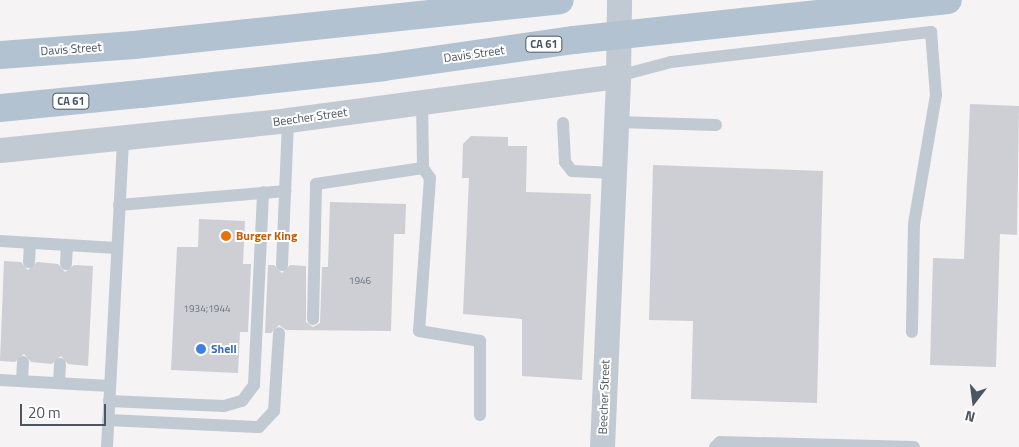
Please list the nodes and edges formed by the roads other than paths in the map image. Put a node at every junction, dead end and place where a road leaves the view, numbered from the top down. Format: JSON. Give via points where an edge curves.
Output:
{"nodes":[{"id":1,"x":560,"y":0,"type":"edge"},
{"id":2,"x":619,"y":0,"type":"edge"},
{"id":3,"x":948,"y":0,"type":"edge"},
{"id":4,"x":0,"y":55,"type":"edge"},
{"id":5,"x":618,"y":76,"type":"junction"},
{"id":6,"x":422,"y":101,"type":"junction"},
{"id":7,"x":0,"y":108,"type":"edge"},
{"id":8,"x":288,"y":120,"type":"junction"},
{"id":9,"x":616,"y":122,"type":"junction"},
{"id":10,"x":563,"y":123,"type":"dead end"},
{"id":11,"x":716,"y":125,"type":"dead end"},
{"id":12,"x":123,"y":138,"type":"junction"},
{"id":13,"x":0,"y":150,"type":"edge"},
{"id":14,"x":423,"y":168,"type":"junction"},
{"id":15,"x":614,"y":173,"type":"junction"},
{"id":16,"x":285,"y":191,"type":"junction"},
{"id":17,"x":263,"y":192,"type":"junction"},
{"id":18,"x":119,"y":205,"type":"junction"},
{"id":19,"x":0,"y":241,"type":"edge"},
{"id":20,"x":30,"y":243,"type":"junction"},
{"id":21,"x":67,"y":245,"type":"junction"},
{"id":22,"x":117,"y":248,"type":"junction"},
{"id":23,"x":29,"y":262,"type":"dead end"},
{"id":24,"x":66,"y":264,"type":"dead end"},
{"id":25,"x":282,"y":265,"type":"dead end"},
{"id":26,"x":313,"y":319,"type":"dead end"},
{"id":27,"x":912,"y":332,"type":"dead end"},
{"id":28,"x":279,"y":333,"type":"dead end"},
{"id":29,"x":23,"y":362,"type":"dead end"},
{"id":30,"x":60,"y":364,"type":"dead end"},
{"id":31,"x":0,"y":380,"type":"edge"},
{"id":32,"x":22,"y":381,"type":"junction"},
{"id":33,"x":59,"y":383,"type":"junction"},
{"id":34,"x":110,"y":386,"type":"junction"},
{"id":35,"x":109,"y":401,"type":"junction"},
{"id":36,"x":480,"y":415,"type":"dead end"},
{"id":37,"x":108,"y":420,"type":"junction"},
{"id":38,"x":107,"y":447,"type":"edge"},
{"id":39,"x":602,"y":447,"type":"edge"},
{"id":40,"x":715,"y":447,"type":"edge"},
{"id":41,"x":914,"y":447,"type":"edge"}],
"edges":[{"from":1,"to":4,"type":"main road","name":"Davis Street","via":[[134,45]]},
{"from":2,"to":5,"type":"street","name":"Beecher Street"},
{"from":3,"to":7,"type":"main road","name":"Davis Street","number":"CA 61","bridge":true,"via":[[574,40],[384,67]]},
{"from":5,"to":6,"type":"street","name":"Beecher Street"},
{"from":5,"to":9,"type":"street","name":"Beecher Street"},
{"from":5,"to":27,"type":"lane","via":[[671,62],[931,32],[936,95],[914,224]]},
{"from":6,"to":8,"type":"street","name":"Beecher Street"},
{"from":6,"to":14,"type":"lane"},
{"from":8,"to":12,"type":"street","name":"Beecher Street"},
{"from":8,"to":16,"type":"lane"},
{"from":9,"to":11,"type":"lane"},
{"from":9,"to":15,"type":"street","name":"Beecher Street"},
{"from":10,"to":15,"type":"lane","via":[[565,162],[572,171]]},
{"from":12,"to":13,"type":"street","name":"Beecher Street"},
{"from":12,"to":18,"type":"lane"},
{"from":14,"to":26,"type":"lane","via":[[316,184]]},
{"from":14,"to":36,"type":"lane","via":[[430,178],[419,331],[480,341]]},
{"from":15,"to":39,"type":"street","name":"Beecher Street"},
{"from":16,"to":17,"type":"lane"},
{"from":16,"to":25,"type":"lane"},
{"from":17,"to":18,"type":"lane"},
{"from":17,"to":35,"type":"lane","via":[[254,385],[242,402],[224,406]]},
{"from":18,"to":22,"type":"lane"},
{"from":19,"to":20,"type":"lane"},
{"from":20,"to":21,"type":"lane"},
{"from":20,"to":23,"type":"lane"},
{"from":21,"to":22,"type":"lane"},
{"from":21,"to":24,"type":"lane"},
{"from":22,"to":34,"type":"lane"},
{"from":28,"to":37,"type":"lane","via":[[274,410],[259,427]]},
{"from":29,"to":32,"type":"lane"},
{"from":30,"to":33,"type":"lane"},
{"from":31,"to":32,"type":"lane"},
{"from":32,"to":33,"type":"lane"},
{"from":33,"to":34,"type":"lane"},
{"from":34,"to":35,"type":"lane"},
{"from":35,"to":37,"type":"lane"},
{"from":37,"to":38,"type":"lane"},
{"from":40,"to":41,"type":"lane","via":[[720,442]]}]}
